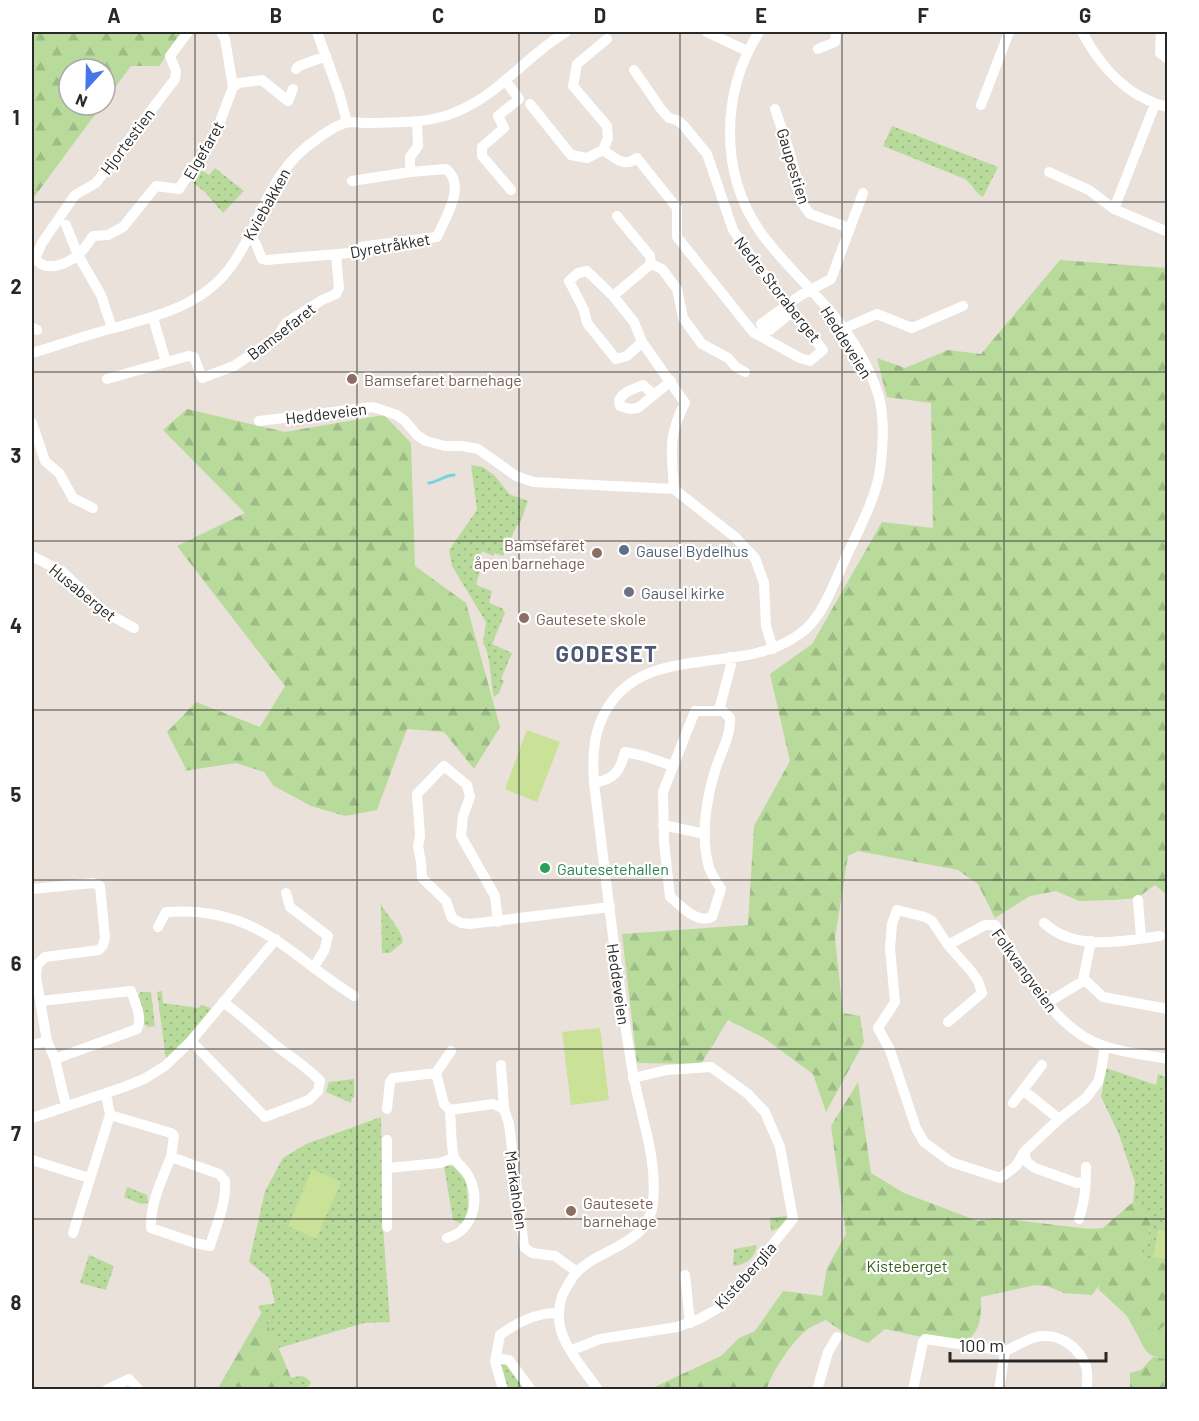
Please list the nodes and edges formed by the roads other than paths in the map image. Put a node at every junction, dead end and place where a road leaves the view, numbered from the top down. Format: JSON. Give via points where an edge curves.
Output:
{"nodes":[{"id":1,"x":188,"y":32,"type":"edge"},
{"id":2,"x":221,"y":32,"type":"edge"},
{"id":3,"x":317,"y":32,"type":"edge"},
{"id":4,"x":566,"y":32,"type":"edge"},
{"id":5,"x":706,"y":32,"type":"edge"},
{"id":6,"x":759,"y":32,"type":"edge"},
{"id":7,"x":836,"y":32,"type":"edge"},
{"id":8,"x":1009,"y":32,"type":"edge"},
{"id":9,"x":1082,"y":32,"type":"edge"},
{"id":10,"x":1161,"y":32,"type":"edge"},
{"id":11,"x":607,"y":39,"type":"dead end"},
{"id":12,"x":818,"y":49,"type":"dead end"},
{"id":13,"x":747,"y":51,"type":"junction"},
{"id":14,"x":326,"y":56,"type":"junction"},
{"id":15,"x":1167,"y":59,"type":"edge"},
{"id":16,"x":296,"y":69,"type":"dead end"},
{"id":17,"x":634,"y":70,"type":"dead end"},
{"id":18,"x":505,"y":81,"type":"junction"},
{"id":19,"x":233,"y":87,"type":"junction"},
{"id":20,"x":293,"y":89,"type":"dead end"},
{"id":21,"x":530,"y":104,"type":"dead end"},
{"id":22,"x":1155,"y":104,"type":"junction"},
{"id":23,"x":981,"y":105,"type":"dead end"},
{"id":24,"x":1167,"y":107,"type":"edge"},
{"id":25,"x":776,"y":109,"type":"dead end"},
{"id":26,"x":347,"y":122,"type":"junction"},
{"id":27,"x":417,"y":123,"type":"junction"},
{"id":28,"x":603,"y":150,"type":"junction"},
{"id":29,"x":410,"y":172,"type":"junction"},
{"id":30,"x":1049,"y":172,"type":"dead end"},
{"id":31,"x":352,"y":181,"type":"dead end"},
{"id":32,"x":511,"y":190,"type":"dead end"},
{"id":33,"x":863,"y":194,"type":"dead end"},
{"id":34,"x":1113,"y":208,"type":"junction"},
{"id":35,"x":617,"y":216,"type":"dead end"},
{"id":36,"x":66,"y":225,"type":"dead end"},
{"id":37,"x":1167,"y":232,"type":"edge"},
{"id":38,"x":249,"y":234,"type":"junction"},
{"id":39,"x":848,"y":234,"type":"junction"},
{"id":40,"x":336,"y":254,"type":"junction"},
{"id":41,"x":78,"y":255,"type":"junction"},
{"id":42,"x":651,"y":264,"type":"junction"},
{"id":43,"x":49,"y":268,"type":"joint"},
{"id":44,"x":811,"y":289,"type":"junction"},
{"id":45,"x":613,"y":296,"type":"junction"},
{"id":46,"x":963,"y":306,"type":"dead end"},
{"id":47,"x":791,"y":308,"type":"junction"},
{"id":48,"x":153,"y":318,"type":"junction"},
{"id":49,"x":762,"y":327,"type":"dead end"},
{"id":50,"x":112,"y":328,"type":"junction"},
{"id":51,"x":843,"y":329,"type":"junction"},
{"id":52,"x":642,"y":342,"type":"junction"},
{"id":53,"x":32,"y":353,"type":"edge"},
{"id":54,"x":166,"y":362,"type":"junction"},
{"id":55,"x":746,"y":372,"type":"dead end"},
{"id":56,"x":107,"y":379,"type":"dead end"},
{"id":57,"x":671,"y":381,"type":"junction"},
{"id":58,"x":654,"y":395,"type":"dead end"},
{"id":59,"x":259,"y":421,"type":"dead end"},
{"id":60,"x":32,"y":423,"type":"edge"},
{"id":61,"x":674,"y":489,"type":"junction"},
{"id":62,"x":93,"y":508,"type":"dead end"},
{"id":63,"x":32,"y":556,"type":"edge"},
{"id":64,"x":134,"y":628,"type":"dead end"},
{"id":65,"x":773,"y":649,"type":"junction"},
{"id":66,"x":730,"y":657,"type":"junction"},
{"id":67,"x":719,"y":710,"type":"junction"},
{"id":68,"x":673,"y":766,"type":"junction"},
{"id":69,"x":594,"y":783,"type":"junction"},
{"id":70,"x":663,"y":825,"type":"junction"},
{"id":71,"x":705,"y":834,"type":"junction"},
{"id":72,"x":32,"y":889,"type":"edge"},
{"id":73,"x":286,"y":893,"type":"dead end"},
{"id":74,"x":1138,"y":900,"type":"dead end"},
{"id":75,"x":610,"y":907,"type":"junction"},
{"id":76,"x":498,"y":922,"type":"junction"},
{"id":77,"x":1044,"y":923,"type":"dead end"},
{"id":78,"x":158,"y":927,"type":"dead end"},
{"id":79,"x":1160,"y":936,"type":"dead end"},
{"id":80,"x":1142,"y":938,"type":"junction"},
{"id":81,"x":276,"y":939,"type":"junction"},
{"id":82,"x":1091,"y":941,"type":"junction"},
{"id":83,"x":948,"y":945,"type":"junction"},
{"id":84,"x":314,"y":967,"type":"junction"},
{"id":85,"x":1083,"y":980,"type":"junction"},
{"id":86,"x":354,"y":996,"type":"dead end"},
{"id":87,"x":41,"y":1001,"type":"junction"},
{"id":88,"x":223,"y":1002,"type":"junction"},
{"id":89,"x":1047,"y":1003,"type":"junction"},
{"id":90,"x":1167,"y":1009,"type":"edge"},
{"id":91,"x":948,"y":1022,"type":"dead end"},
{"id":92,"x":47,"y":1041,"type":"junction"},
{"id":93,"x":191,"y":1041,"type":"junction"},
{"id":94,"x":32,"y":1045,"type":"edge"},
{"id":95,"x":1105,"y":1047,"type":"junction"},
{"id":96,"x":451,"y":1051,"type":"dead end"},
{"id":97,"x":55,"y":1059,"type":"junction"},
{"id":98,"x":1167,"y":1059,"type":"edge"},
{"id":99,"x":501,"y":1065,"type":"dead end"},
{"id":100,"x":1042,"y":1065,"type":"dead end"},
{"id":101,"x":436,"y":1072,"type":"junction"},
{"id":102,"x":633,"y":1078,"type":"junction"},
{"id":103,"x":1023,"y":1090,"type":"junction"},
{"id":104,"x":106,"y":1094,"type":"junction"},
{"id":105,"x":1013,"y":1103,"type":"dead end"},
{"id":106,"x":66,"y":1106,"type":"junction"},
{"id":107,"x":387,"y":1109,"type":"dead end"},
{"id":108,"x":504,"y":1109,"type":"junction"},
{"id":109,"x":450,"y":1110,"type":"junction"},
{"id":110,"x":110,"y":1115,"type":"junction"},
{"id":111,"x":32,"y":1118,"type":"edge"},
{"id":112,"x":1059,"y":1119,"type":"junction"},
{"id":113,"x":387,"y":1140,"type":"dead end"},
{"id":114,"x":1024,"y":1152,"type":"junction"},
{"id":115,"x":171,"y":1157,"type":"junction"},
{"id":116,"x":454,"y":1158,"type":"junction"},
{"id":117,"x":32,"y":1160,"type":"edge"},
{"id":118,"x":1086,"y":1167,"type":"dead end"},
{"id":119,"x":388,"y":1168,"type":"junction"},
{"id":120,"x":89,"y":1178,"type":"junction"},
{"id":121,"x":1084,"y":1182,"type":"junction"},
{"id":122,"x":1079,"y":1219,"type":"dead end"},
{"id":123,"x":387,"y":1227,"type":"dead end"},
{"id":124,"x":74,"y":1233,"type":"dead end"},
{"id":125,"x":447,"y":1238,"type":"dead end"},
{"id":126,"x":577,"y":1272,"type":"junction"},
{"id":127,"x":685,"y":1275,"type":"dead end"},
{"id":128,"x":559,"y":1313,"type":"junction"},
{"id":129,"x":690,"y":1323,"type":"junction"},
{"id":130,"x":837,"y":1337,"type":"dead end"},
{"id":131,"x":572,"y":1350,"type":"junction"},
{"id":132,"x":1005,"y":1351,"type":"junction"},
{"id":133,"x":495,"y":1361,"type":"junction"},
{"id":134,"x":106,"y":1389,"type":"edge"},
{"id":135,"x":140,"y":1389,"type":"edge"},
{"id":136,"x":503,"y":1389,"type":"edge"},
{"id":137,"x":531,"y":1389,"type":"edge"},
{"id":138,"x":598,"y":1389,"type":"edge"},
{"id":139,"x":817,"y":1389,"type":"edge"},
{"id":140,"x":913,"y":1389,"type":"edge"},
{"id":141,"x":999,"y":1389,"type":"edge"},
{"id":142,"x":1087,"y":1389,"type":"edge"}],
"edges":[{"from":1,"to":43,"type":"street","name":"Hjortestien","via":[[170,56],[175,80],[96,183],[75,195],[38,248],[35,258]]},
{"from":2,"to":19,"type":"street"},
{"from":3,"to":14,"type":"street"},
{"from":4,"to":18,"type":"street","name":"Kviebakken"},
{"from":5,"to":13,"type":"street"},
{"from":6,"to":13,"type":"street","name":"Heddeveien"},
{"from":7,"to":12,"type":"street","via":[[835,42]]},
{"from":8,"to":23,"type":"street"},
{"from":9,"to":22,"type":"street","via":[[1114,76],[1133,93]]},
{"from":10,"to":15,"type":"street","via":[[1160,53]]},
{"from":11,"to":28,"type":"street","via":[[577,64],[573,86],[607,126]]},
{"from":13,"to":44,"type":"street","name":"Heddeveien","via":[[730,108],[735,175],[759,231]]},
{"from":14,"to":16,"type":"street"},
{"from":14,"to":26,"type":"street"},
{"from":17,"to":47,"type":"street","name":"Nedre Storaberget","via":[[661,109],[684,126],[706,154],[732,230]]},
{"from":18,"to":27,"type":"street","name":"Kviebakken","via":[[460,111]]},
{"from":18,"to":32,"type":"street","via":[[519,99],[498,116],[504,128],[482,147],[482,156]]},
{"from":19,"to":20,"type":"street","via":[[262,81],[288,101]]},
{"from":19,"to":41,"type":"street","name":"Elgefaret","via":[[215,135],[179,189],[156,186],[123,227],[93,236]]},
{"from":21,"to":28,"type":"street","via":[[571,155],[587,158]]},
{"from":22,"to":24,"type":"street"},
{"from":22,"to":34,"type":"street"},
{"from":25,"to":39,"type":"street","name":"Gaupestien","via":[[804,206],[810,214],[844,226]]},
{"from":26,"to":27,"type":"street","name":"Kviebakken"},
{"from":26,"to":38,"type":"street","name":"Kviebakken","via":[[318,138],[284,168]]},
{"from":27,"to":29,"type":"street","via":[[418,146],[410,157]]},
{"from":28,"to":47,"type":"street","name":"Nedre Storaberget","via":[[620,162],[637,158],[652,175],[677,208],[677,237],[753,332],[810,361],[823,350],[822,346]]},
{"from":29,"to":31,"type":"street","name":"Dyretråkket"},
{"from":29,"to":40,"type":"street","name":"Dyretråkket","via":[[446,169],[455,184],[436,237]]},
{"from":30,"to":34,"type":"street","via":[[1089,190]]},
{"from":33,"to":39,"type":"street"},
{"from":34,"to":37,"type":"street"},
{"from":35,"to":42,"type":"street","via":[[650,256]]},
{"from":36,"to":41,"type":"street"},
{"from":38,"to":40,"type":"street","name":"Dyretråkket","via":[[262,260]]},
{"from":38,"to":48,"type":"street","name":"Kviebakken","via":[[218,282],[192,300]]},
{"from":39,"to":44,"type":"street","via":[[831,279]]},
{"from":40,"to":54,"type":"street","name":"Bamsefaret","via":[[336,294],[296,316],[277,337],[234,366],[202,378],[194,357]]},
{"from":41,"to":43,"type":"street","name":"Elgefaret"},
{"from":41,"to":50,"type":"street","via":[[101,295]]},
{"from":42,"to":45,"type":"street"},
{"from":42,"to":55,"type":"street","via":[[662,269],[677,289],[683,318],[702,344]]},
{"from":44,"to":47,"type":"street"},
{"from":44,"to":51,"type":"street","name":"Heddeveien"},
{"from":45,"to":52,"type":"street","via":[[634,322]]},
{"from":45,"to":52,"type":"street","via":[[586,271],[569,281],[587,323],[616,358],[627,356]]},
{"from":46,"to":51,"type":"street","via":[[912,328],[877,314]]},
{"from":47,"to":49,"type":"street"},
{"from":48,"to":50,"type":"street","name":"Kviebakken"},
{"from":48,"to":54,"type":"street"},
{"from":50,"to":53,"type":"street","name":"Kviebakken"},
{"from":51,"to":65,"type":"street","name":"Heddeveien","via":[[864,362],[879,398],[882,427],[878,480],[817,617],[796,637]]},
{"from":52,"to":57,"type":"street"},
{"from":54,"to":56,"type":"street","name":"Bamsefaret"},
{"from":57,"to":58,"type":"street"},
{"from":57,"to":61,"type":"street","via":[[685,403],[672,431]]},
{"from":59,"to":61,"type":"street","name":"Heddeveien","via":[[374,407],[405,420],[426,441],[478,449],[516,476],[533,482]]},
{"from":60,"to":62,"type":"street","via":[[45,460],[59,473],[73,498]]},
{"from":61,"to":65,"type":"street","via":[[735,537],[755,558],[764,583],[766,626]]},
{"from":63,"to":64,"type":"street","name":"Husaberget","via":[[63,572],[103,611]]},
{"from":65,"to":66,"type":"street","name":"Heddeveien"},
{"from":66,"to":67,"type":"street"},
{"from":66,"to":69,"type":"street","name":"Heddeveien","via":[[655,670],[620,691],[597,730],[592,751]]},
{"from":67,"to":68,"type":"street","via":[[693,712]]},
{"from":67,"to":71,"type":"street","via":[[730,718],[731,730],[715,771]]},
{"from":68,"to":69,"type":"street","via":[[625,752],[615,775]]},
{"from":68,"to":70,"type":"street","via":[[663,792]]},
{"from":69,"to":75,"type":"street","name":"Heddeveien"},
{"from":70,"to":71,"type":"street"},
{"from":70,"to":71,"type":"street","via":[[670,897],[705,919],[712,917],[721,889],[708,863]]},
{"from":72,"to":87,"type":"street","via":[[98,884],[105,938],[99,950],[41,959],[35,971]]},
{"from":73,"to":84,"type":"street","via":[[290,907],[328,936]]},
{"from":74,"to":80,"type":"street"},
{"from":75,"to":76,"type":"street"},
{"from":75,"to":102,"type":"street","name":"Heddeveien"},
{"from":76,"to":76,"type":"street","via":[[495,896],[461,836],[470,797],[467,785],[444,766],[417,794],[422,878],[446,901],[456,921]]},
{"from":77,"to":82,"type":"street","via":[[1076,939]]},
{"from":78,"to":81,"type":"street","via":[[166,912],[197,911],[246,923]]},
{"from":79,"to":80,"type":"street"},
{"from":80,"to":82,"type":"street"},
{"from":81,"to":84,"type":"street"},
{"from":81,"to":88,"type":"street"},
{"from":82,"to":85,"type":"street"},
{"from":83,"to":89,"type":"street","name":"Folkvangveien","via":[[985,925],[995,925]]},
{"from":83,"to":91,"type":"street","via":[[971,971],[982,993]]},
{"from":83,"to":114,"type":"street","via":[[932,921],[897,910],[890,948],[896,1002],[878,1028],[924,1142],[951,1162],[1000,1178],[1016,1166]]},
{"from":84,"to":86,"type":"street"},
{"from":85,"to":89,"type":"street"},
{"from":85,"to":90,"type":"street","via":[[1103,997]]},
{"from":87,"to":92,"type":"street"},
{"from":87,"to":97,"type":"street","via":[[131,991],[138,1011],[137,1029]]},
{"from":88,"to":93,"type":"street"},
{"from":88,"to":93,"type":"street","via":[[314,1074],[321,1081],[318,1091],[309,1100],[265,1117]]},
{"from":89,"to":95,"type":"street","name":"Folkvangveien","via":[[1065,1024]]},
{"from":92,"to":94,"type":"street"},
{"from":92,"to":97,"type":"street"},
{"from":93,"to":104,"type":"street","via":[[165,1066]]},
{"from":95,"to":98,"type":"street","name":"Folkvangveien"},
{"from":95,"to":112,"type":"street","via":[[1098,1082],[1086,1098]]},
{"from":96,"to":101,"type":"street"},
{"from":97,"to":106,"type":"street"},
{"from":99,"to":108,"type":"street","name":"Markaholen"},
{"from":100,"to":103,"type":"street"},
{"from":101,"to":107,"type":"street","via":[[393,1078]]},
{"from":101,"to":109,"type":"street","via":[[444,1104]]},
{"from":102,"to":126,"type":"street","name":"Heddeveien","via":[[654,1172],[653,1204],[646,1222],[625,1244]]},
{"from":102,"to":129,"type":"street","name":"Kisteberglia","via":[[667,1070],[711,1067],[765,1112],[780,1147],[793,1219],[727,1299]]},
{"from":103,"to":105,"type":"street"},
{"from":103,"to":112,"type":"street"},
{"from":104,"to":106,"type":"street"},
{"from":104,"to":110,"type":"street"},
{"from":106,"to":111,"type":"street"},
{"from":108,"to":109,"type":"street","via":[[493,1104]]},
{"from":108,"to":126,"type":"street","name":"Markaholen","via":[[524,1247],[532,1253],[555,1256]]},
{"from":109,"to":116,"type":"street"},
{"from":110,"to":115,"type":"street","via":[[171,1133]]},
{"from":110,"to":120,"type":"street"},
{"from":112,"to":114,"type":"street"},
{"from":113,"to":119,"type":"street"},
{"from":114,"to":121,"type":"street","via":[[1027,1162],[1035,1168],[1077,1184]]},
{"from":115,"to":115,"type":"street","via":[[157,1192],[151,1228],[210,1246],[225,1181],[219,1174]]},
{"from":116,"to":119,"type":"street"},
{"from":116,"to":125,"type":"street","via":[[471,1182],[474,1213],[462,1231]]},
{"from":117,"to":120,"type":"street"},
{"from":118,"to":121,"type":"street"},
{"from":119,"to":123,"type":"street"},
{"from":120,"to":124,"type":"street"},
{"from":121,"to":122,"type":"street","via":[[1086,1195]]},
{"from":126,"to":128,"type":"street","name":"Heddeveien","via":[[567,1286]]},
{"from":127,"to":129,"type":"street","name":"Kisteberglia"},
{"from":128,"to":131,"type":"street","via":[[560,1327]]},
{"from":128,"to":133,"type":"street","via":[[514,1323],[500,1335]]},
{"from":129,"to":131,"type":"street","name":"Kisteberglia","via":[[600,1339]]},
{"from":130,"to":139,"type":"street","via":[[828,1352]]},
{"from":131,"to":138,"type":"street"},
{"from":132,"to":140,"type":"street","via":[[925,1339]]},
{"from":132,"to":141,"type":"street"},
{"from":132,"to":142,"type":"street","via":[[1037,1337],[1067,1341],[1085,1365]]},
{"from":133,"to":136,"type":"street"},
{"from":133,"to":137,"type":"street","via":[[509,1360]]},
{"from":134,"to":135,"type":"street","via":[[129,1379]]}]}
